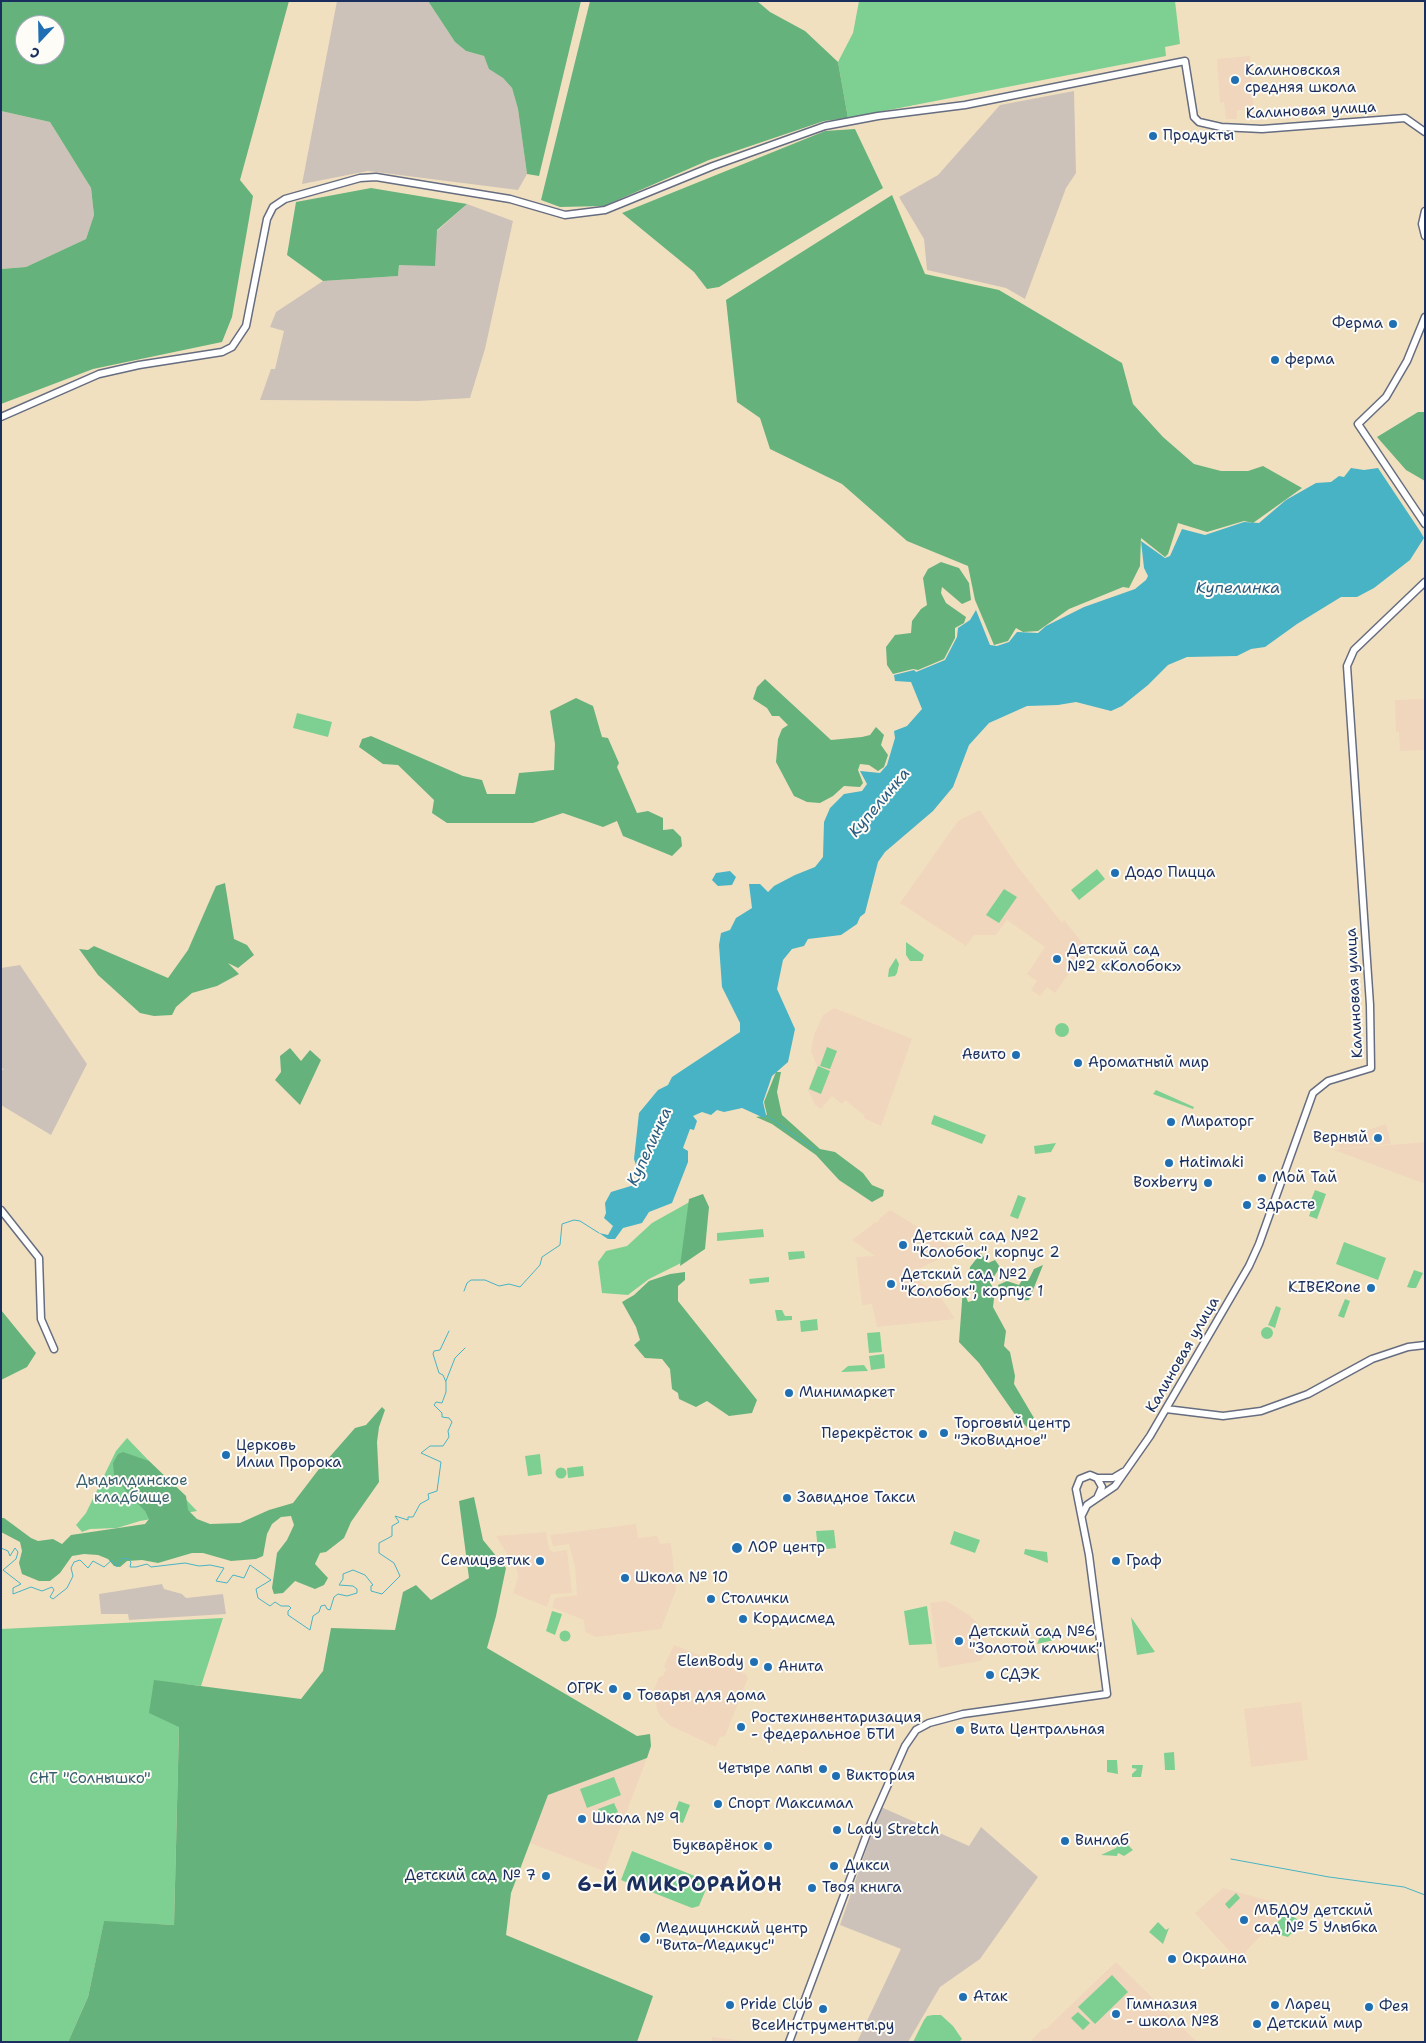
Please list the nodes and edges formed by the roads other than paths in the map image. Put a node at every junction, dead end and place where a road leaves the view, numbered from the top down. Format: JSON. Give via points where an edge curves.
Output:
{"nodes":[{"id":1,"x":1425,"y":132,"type":"edge"},
{"id":2,"x":1425,"y":211,"type":"edge"},
{"id":3,"x":1425,"y":236,"type":"edge"},
{"id":4,"x":1425,"y":317,"type":"edge"},
{"id":5,"x":1,"y":417,"type":"edge"},
{"id":6,"x":1425,"y":524,"type":"edge"},
{"id":7,"x":1425,"y":582,"type":"edge"},
{"id":8,"x":1,"y":1210,"type":"edge"},
{"id":9,"x":1425,"y":1345,"type":"edge"},
{"id":10,"x":54,"y":1349,"type":"dead end"},
{"id":11,"x":1166,"y":1409,"type":"junction"},
{"id":12,"x":1126,"y":1470,"type":"junction"},
{"id":13,"x":1097,"y":1478,"type":"junction"},
{"id":14,"x":1078,"y":1493,"type":"junction"},
{"id":15,"x":1097,"y":1497,"type":"junction"},
{"id":16,"x":1082,"y":1514,"type":"junction"},
{"id":17,"x":789,"y":2042,"type":"edge"}],
"edges":[{"from":1,"to":5,"type":"street","name":"Калиновая улица","via":[[1405,118],[1262,129],[1221,127],[1199,122],[1194,118],[1185,61],[965,105],[825,126],[713,166],[605,210],[565,215],[510,199],[376,177],[360,178],[285,198],[273,207],[267,219],[246,326],[232,347],[214,354],[99,374]]},
{"from":2,"to":3,"type":"street","via":[[1422,224]]},
{"from":4,"to":6,"type":"street","via":[[1407,361],[1386,397],[1358,424]]},
{"from":7,"to":11,"type":"street","name":"Калиновая улица","via":[[1354,650],[1347,666],[1370,1006],[1371,1068],[1328,1082],[1313,1093],[1255,1254]]},
{"from":8,"to":10,"type":"street","via":[[40,1258],[41,1319]]},
{"from":9,"to":11,"type":"street","via":[[1372,1359],[1308,1394],[1262,1411],[1213,1416]]},
{"from":11,"to":12,"type":"street","name":"Калиновая улица"},
{"from":12,"to":13,"type":"street","via":[[1113,1478]]},
{"from":12,"to":15,"type":"street","name":"Калиновая улица","via":[[1115,1486]]},
{"from":13,"to":14,"type":"street","via":[[1083,1476],[1078,1482]]},
{"from":13,"to":15,"type":"street","via":[[1102,1486]]},
{"from":14,"to":15,"type":"street","via":[[1087,1500]]},
{"from":14,"to":16,"type":"street"},
{"from":15,"to":16,"type":"street","name":"Калиновая улица"},
{"from":16,"to":17,"type":"street","via":[[1107,1694],[963,1714],[916,1730],[905,1746],[871,1823]]}]}
